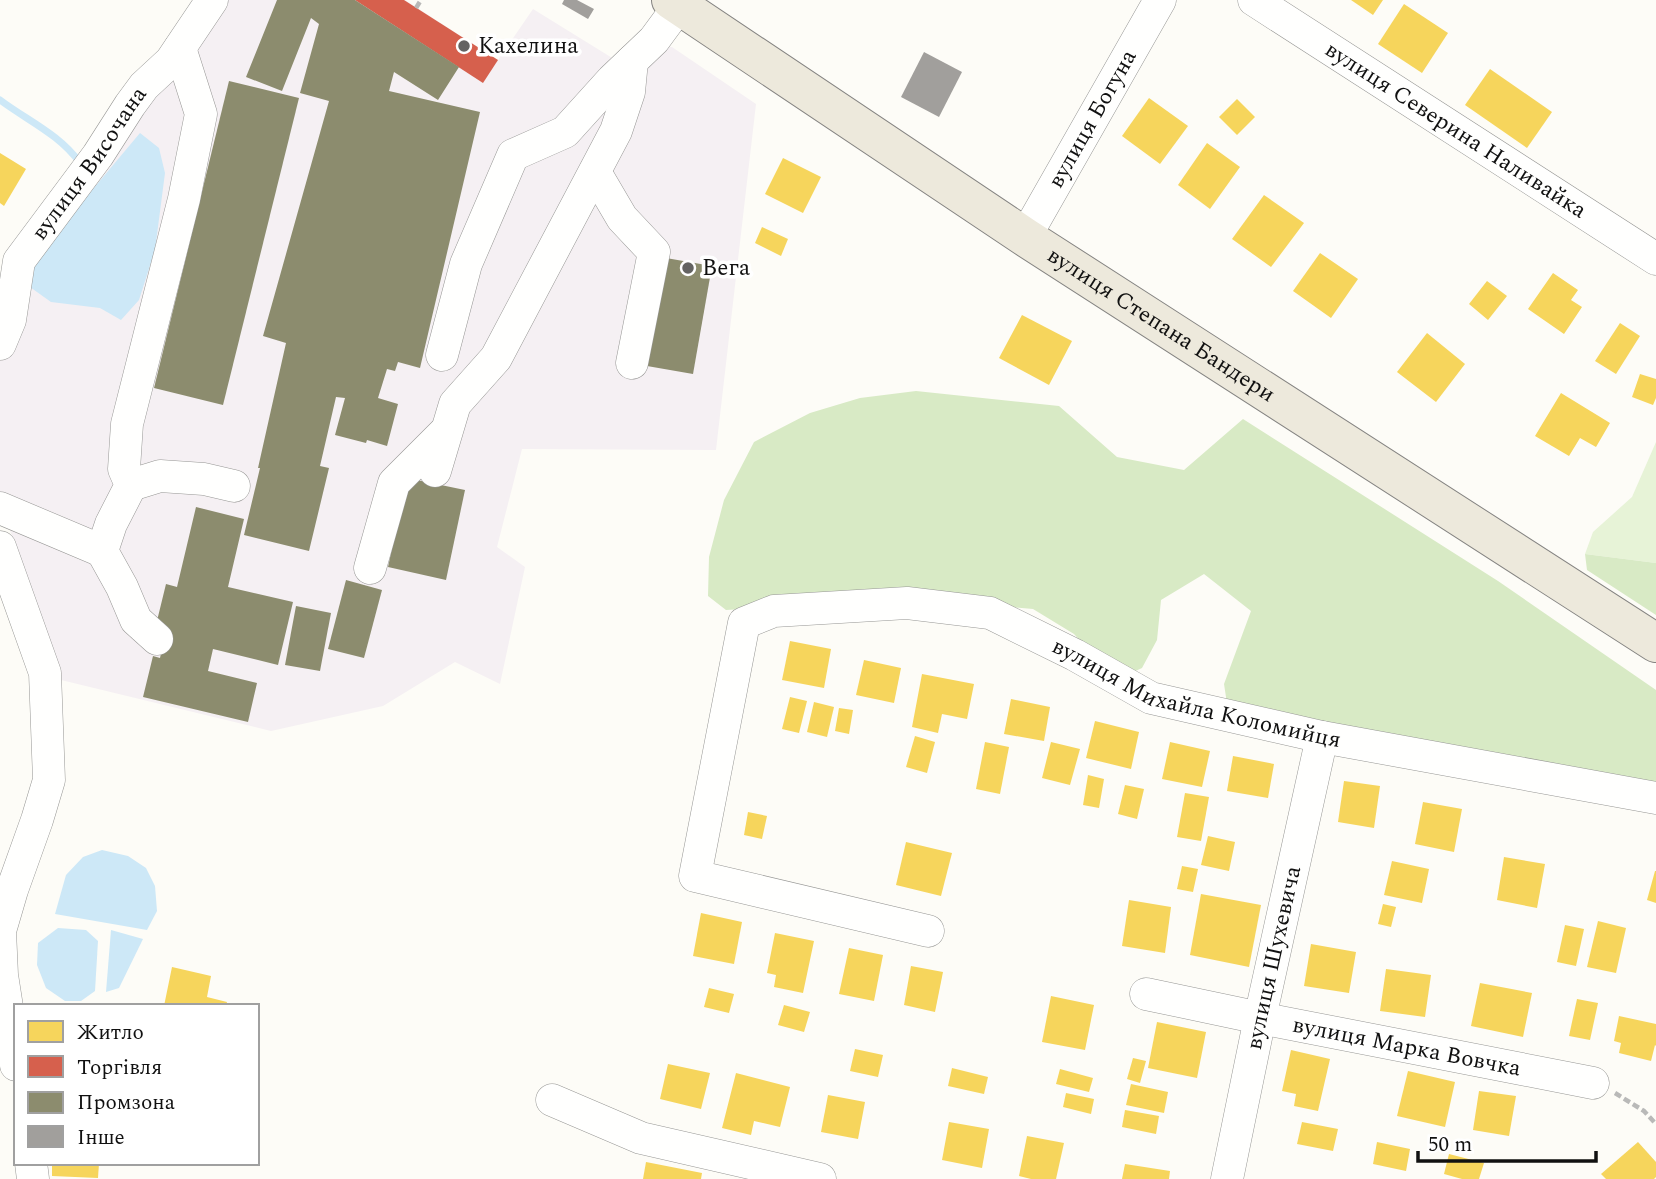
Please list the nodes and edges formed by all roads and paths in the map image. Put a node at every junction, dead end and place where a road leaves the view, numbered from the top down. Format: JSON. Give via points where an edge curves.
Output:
{"nodes":[{"id":1,"x":212,"y":0,"type":"edge"},
{"id":2,"x":421,"y":0,"type":"edge"},
{"id":3,"x":1160,"y":0,"type":"edge"},
{"id":4,"x":1254,"y":0,"type":"edge"},
{"id":5,"x":675,"y":3,"type":"edge"},
{"id":6,"x":416,"y":8,"type":"dead end"},
{"id":7,"x":180,"y":48,"type":"junction"},
{"id":8,"x":632,"y":61,"type":"junction"},
{"id":9,"x":595,"y":172,"type":"junction"},
{"id":10,"x":1025,"y":237,"type":"junction"},
{"id":11,"x":1656,"y":259,"type":"edge"},
{"id":12,"x":0,"y":344,"type":"edge"},
{"id":13,"x":442,"y":355,"type":"dead end"},
{"id":14,"x":632,"y":363,"type":"dead end"},
{"id":15,"x":448,"y":429,"type":"junction"},
{"id":16,"x":435,"y":471,"type":"dead end"},
{"id":17,"x":131,"y":485,"type":"junction"},
{"id":18,"x":234,"y":486,"type":"dead end"},
{"id":19,"x":0,"y":508,"type":"edge"},
{"id":20,"x":0,"y":547,"type":"edge"},
{"id":21,"x":102,"y":551,"type":"junction"},
{"id":22,"x":370,"y":568,"type":"dead end"},
{"id":23,"x":157,"y":639,"type":"dead end"},
{"id":24,"x":1656,"y":643,"type":"edge"},
{"id":25,"x":1322,"y":737,"type":"junction"},
{"id":26,"x":1656,"y":798,"type":"edge"},
{"id":27,"x":928,"y":931,"type":"dead end"},
{"id":28,"x":1146,"y":994,"type":"dead end"},
{"id":29,"x":1260,"y":1018,"type":"junction"},
{"id":30,"x":14,"y":1052,"type":"edge"},
{"id":31,"x":1593,"y":1083,"type":"joint"},
{"id":32,"x":552,"y":1100,"type":"dead end"},
{"id":33,"x":1656,"y":1124,"type":"edge"},
{"id":34,"x":820,"y":1179,"type":"edge"},
{"id":35,"x":1227,"y":1179,"type":"edge"}],
"edges":[{"from":1,"to":7,"type":"street","name":"вулиця Височана"},
{"from":2,"to":6,"type":"path"},
{"from":3,"to":10,"type":"street","name":"вулиця Богуна"},
{"from":4,"to":11,"type":"street","name":"вулиця Северина Наливайка"},
{"from":5,"to":8,"type":"street","via":[[654,40]]},
{"from":5,"to":10,"type":"main road","name":"вулиця Степана Бандери"},
{"from":7,"to":12,"type":"street","name":"вулиця Височана","via":[[130,104],[19,261],[10,320]]},
{"from":7,"to":17,"type":"street","via":[[201,114],[127,424],[124,469]]},
{"from":8,"to":9,"type":"street","via":[[629,92]]},
{"from":8,"to":13,"type":"street","via":[[565,132],[513,155],[466,264]]},
{"from":9,"to":14,"type":"street","via":[[622,218],[654,252]]},
{"from":9,"to":15,"type":"street","via":[[496,358],[455,404]]},
{"from":10,"to":24,"type":"main road","name":"вулиця Степана Бандери"},
{"from":15,"to":16,"type":"street"},
{"from":15,"to":22,"type":"street","via":[[394,483]]},
{"from":17,"to":18,"type":"street","via":[[160,476]]},
{"from":17,"to":21,"type":"street"},
{"from":19,"to":21,"type":"street"},
{"from":20,"to":30,"type":"street","via":[[46,673],[49,780],[0,931]]},
{"from":21,"to":23,"type":"street","via":[[136,620]]},
{"from":25,"to":26,"type":"street","name":"вулиця Михайла Коломийця"},
{"from":25,"to":27,"type":"street","name":"вулиця Михайла Коломийця","via":[[1151,698],[990,613],[906,603],[774,611],[744,623],[695,876]]},
{"from":25,"to":29,"type":"street","name":"вулиця Шухевича"},
{"from":28,"to":29,"type":"street","name":"вулиця Марка Вовчка"},
{"from":29,"to":31,"type":"street","name":"вулиця Марка Вовчка"},
{"from":29,"to":35,"type":"street","name":"вулиця Шухевича"},
{"from":31,"to":33,"type":"path","via":[[1636,1105]]},
{"from":32,"to":34,"type":"street","via":[[641,1138]]}]}
